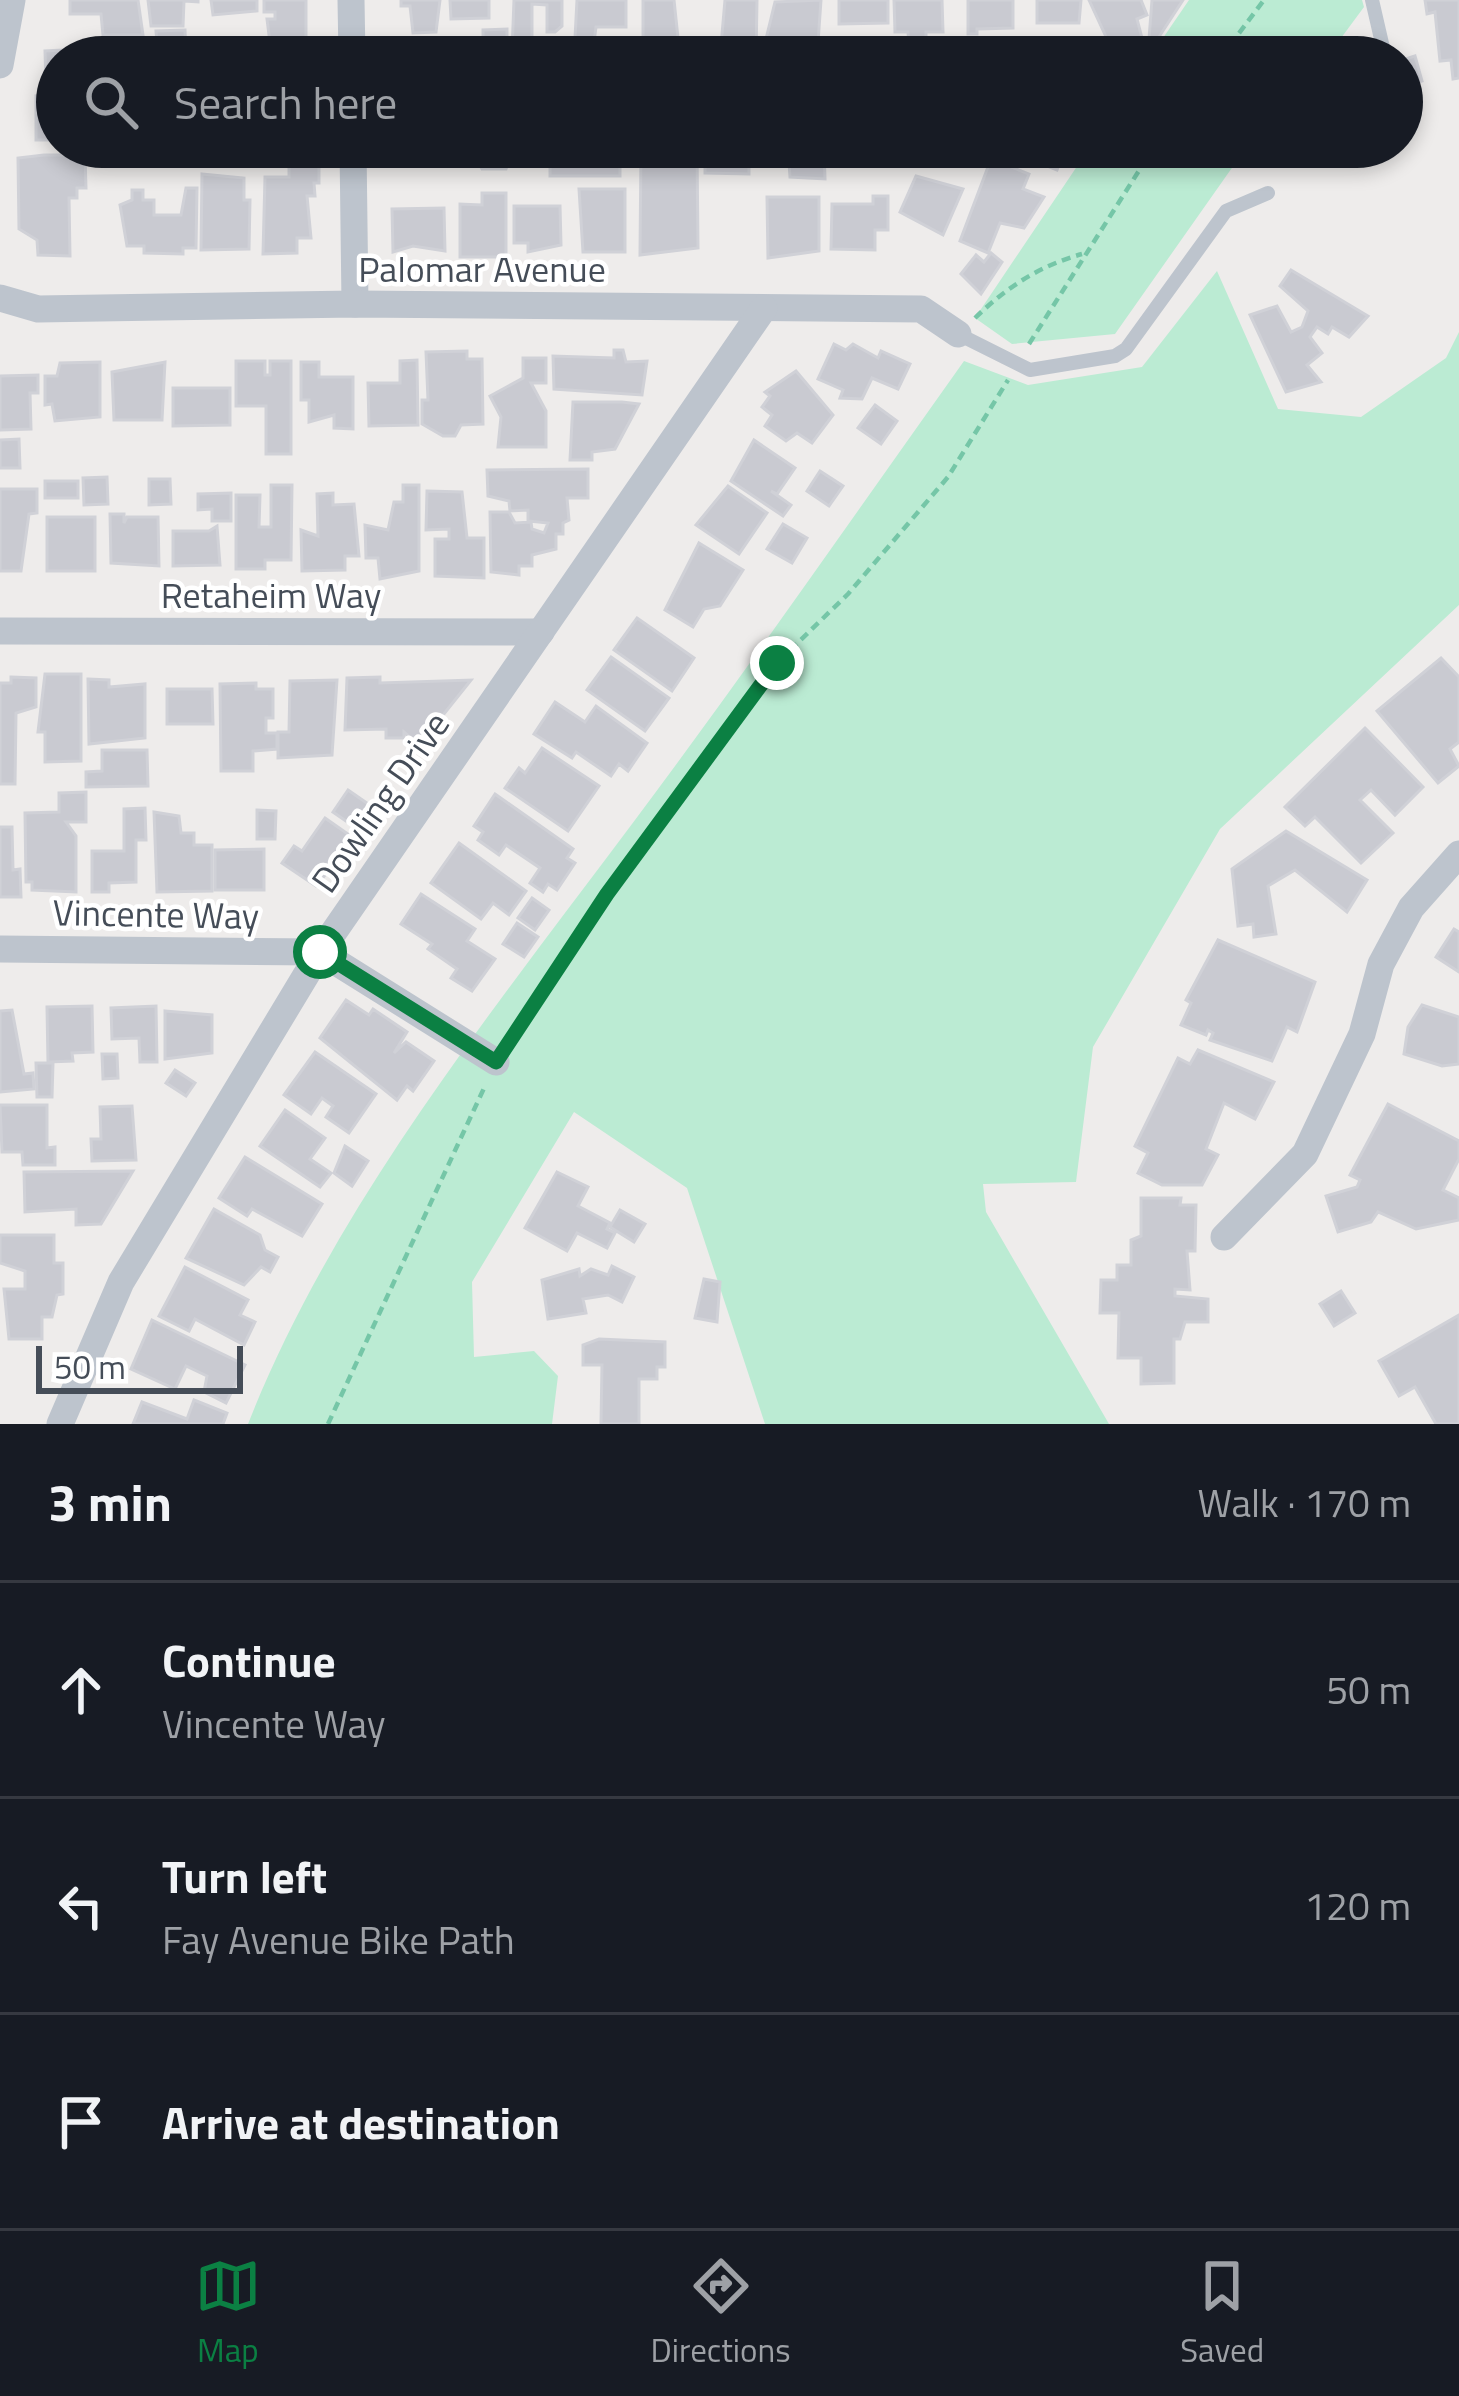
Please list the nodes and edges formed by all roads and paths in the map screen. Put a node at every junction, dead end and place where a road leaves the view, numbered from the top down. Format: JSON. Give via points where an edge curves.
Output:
{"nodes":[{"id":1,"x":12,"y":0,"type":"edge"},
{"id":2,"x":351,"y":0,"type":"edge"},
{"id":3,"x":1264,"y":0,"type":"edge"},
{"id":4,"x":1372,"y":0,"type":"edge"},
{"id":5,"x":352,"y":36,"type":"edge"},
{"id":6,"x":1237,"y":36,"type":"edge"},
{"id":7,"x":1380,"y":36,"type":"edge"},
{"id":8,"x":0,"y":65,"type":"edge"},
{"id":9,"x":353,"y":168,"type":"edge"},
{"id":10,"x":1140,"y":168,"type":"edge"},
{"id":11,"x":1268,"y":193,"type":"dead end"},
{"id":12,"x":1084,"y":253,"type":"junction"},
{"id":13,"x":0,"y":298,"type":"edge"},
{"id":14,"x":1053,"y":302,"type":"dead end"},
{"id":15,"x":355,"y":304,"type":"junction"},
{"id":16,"x":764,"y":308,"type":"junction"},
{"id":17,"x":958,"y":334,"type":"junction"},
{"id":18,"x":985,"y":421,"type":"dead end"},
{"id":19,"x":0,"y":631,"type":"edge"},
{"id":20,"x":542,"y":632,"type":"junction"},
{"id":21,"x":1459,"y":854,"type":"edge"},
{"id":22,"x":0,"y":949,"type":"edge"},
{"id":23,"x":320,"y":952,"type":"junction"},
{"id":24,"x":496,"y":1062,"type":"junction"},
{"id":25,"x":1225,"y":1237,"type":"dead end"},
{"id":26,"x":60,"y":1424,"type":"edge"},
{"id":27,"x":328,"y":1424,"type":"edge"}],
"edges":[{"from":1,"to":8,"type":"street"},
{"from":2,"to":5,"type":"street"},
{"from":3,"to":6,"type":"path"},
{"from":4,"to":7,"type":"lane"},
{"from":9,"to":15,"type":"street"},
{"from":10,"to":12,"type":"path"},
{"from":11,"to":17,"type":"lane","via":[[1226,211],[1115,356],[1030,370]]},
{"from":12,"to":14,"type":"path"},
{"from":12,"to":17,"type":"path","via":[[1005,289]]},
{"from":13,"to":15,"type":"street","name":"Palomar Avenue","via":[[38,309]]},
{"from":15,"to":16,"type":"street","name":"Palomar Avenue"},
{"from":16,"to":17,"type":"street","name":"Palomar Avenue","via":[[921,309]]},
{"from":16,"to":20,"type":"street","name":"Dowling Drive"},
{"from":18,"to":24,"type":"path","via":[[934,494],[749,700]]},
{"from":19,"to":20,"type":"street","name":"Retaheim Way"},
{"from":20,"to":23,"type":"street","name":"Dowling Drive"},
{"from":21,"to":25,"type":"street","via":[[1411,908],[1381,964],[1362,1034],[1305,1154]]},
{"from":22,"to":23,"type":"street","name":"Vincente Way"},
{"from":23,"to":24,"type":"street"},
{"from":23,"to":26,"type":"street","name":"Dowling Drive","via":[[121,1282]]},
{"from":24,"to":27,"type":"path"}]}
